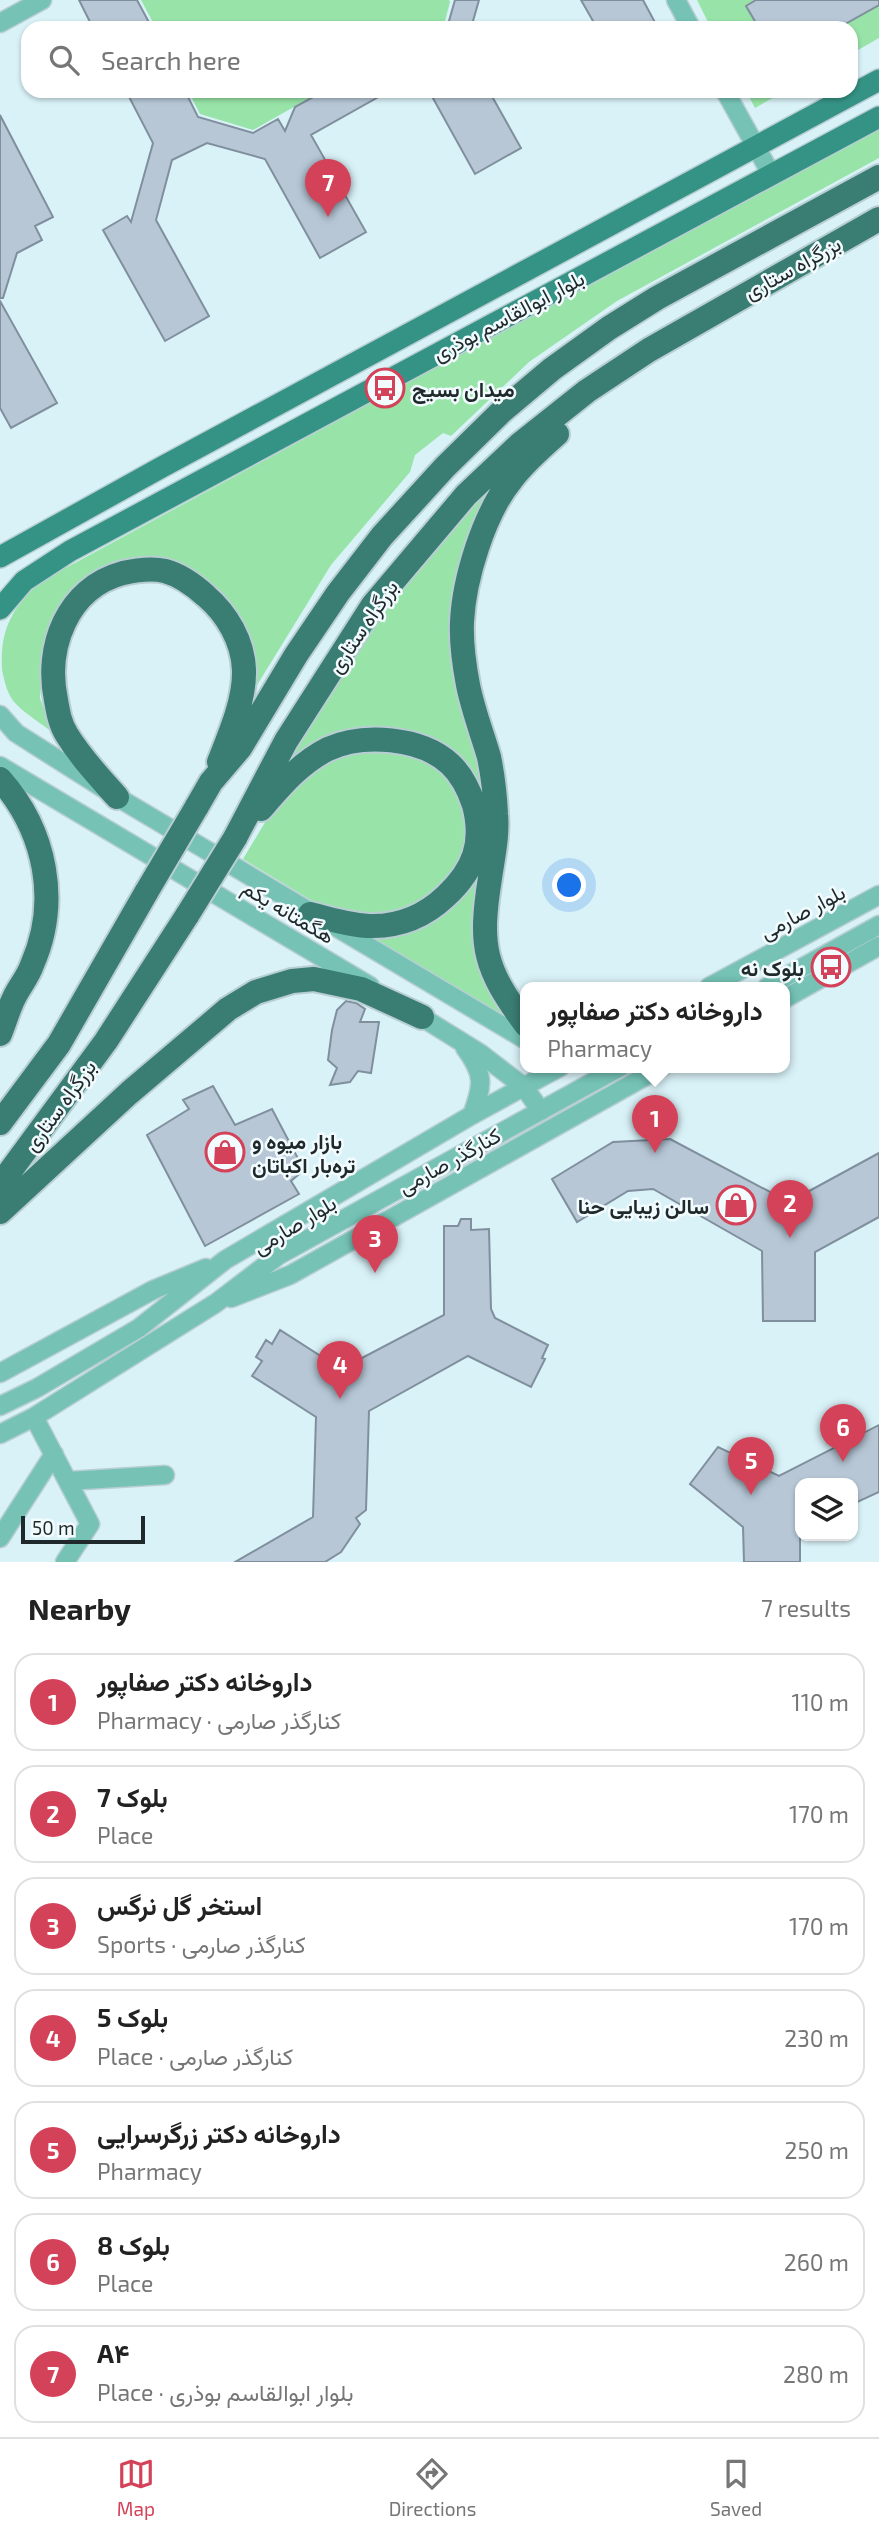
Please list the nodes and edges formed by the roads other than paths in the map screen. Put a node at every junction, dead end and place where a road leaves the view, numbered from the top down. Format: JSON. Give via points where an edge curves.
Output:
{"nodes":[{"id":1,"x":42,"y":0,"type":"edge"},
{"id":2,"x":676,"y":0,"type":"edge"},
{"id":3,"x":687,"y":21,"type":"edge"},
{"id":4,"x":0,"y":23,"type":"edge"},
{"id":5,"x":879,"y":80,"type":"edge"},
{"id":6,"x":858,"y":92,"type":"edge"},
{"id":7,"x":729,"y":98,"type":"edge"},
{"id":8,"x":847,"y":98,"type":"edge"},
{"id":9,"x":879,"y":117,"type":"edge"},
{"id":10,"x":757,"y":148,"type":"junction"},
{"id":11,"x":771,"y":174,"type":"junction"},
{"id":12,"x":879,"y":177,"type":"edge"},
{"id":13,"x":879,"y":219,"type":"edge"},
{"id":14,"x":649,"y":350,"type":"junction"},
{"id":15,"x":146,"y":476,"type":"junction"},
{"id":16,"x":159,"y":502,"type":"junction"},
{"id":17,"x":0,"y":557,"type":"edge"},
{"id":18,"x":0,"y":609,"type":"edge"},
{"id":19,"x":0,"y":715,"type":"edge"},
{"id":20,"x":0,"y":766,"type":"edge"},
{"id":21,"x":0,"y":779,"type":"edge"},
{"id":22,"x":211,"y":782,"type":"junction"},
{"id":23,"x":117,"y":797,"type":"junction"},
{"id":24,"x":235,"y":838,"type":"junction"},
{"id":25,"x":879,"y":895,"type":"edge"},
{"id":26,"x":310,"y":914,"type":"junction"},
{"id":27,"x":879,"y":925,"type":"edge"},
{"id":28,"x":879,"y":946,"type":"edge"},
{"id":29,"x":718,"y":982,"type":"edge"},
{"id":30,"x":775,"y":982,"type":"edge"},
{"id":31,"x":790,"y":996,"type":"edge"},
{"id":32,"x":7,"y":1002,"type":"edge"},
{"id":33,"x":422,"y":1017,"type":"junction"},
{"id":34,"x":520,"y":1017,"type":"edge"},
{"id":35,"x":0,"y":1034,"type":"edge"},
{"id":36,"x":520,"y":1036,"type":"edge"},
{"id":37,"x":459,"y":1040,"type":"junction"},
{"id":38,"x":547,"y":1073,"type":"edge"},
{"id":39,"x":555,"y":1073,"type":"edge"},
{"id":40,"x":609,"y":1073,"type":"edge"},
{"id":41,"x":651,"y":1073,"type":"edge"},
{"id":42,"x":524,"y":1087,"type":"junction"},
{"id":43,"x":568,"y":1096,"type":"junction"},
{"id":44,"x":541,"y":1111,"type":"junction"},
{"id":45,"x":472,"y":1115,"type":"junction"},
{"id":46,"x":0,"y":1123,"type":"edge"},
{"id":47,"x":0,"y":1185,"type":"edge"},
{"id":48,"x":0,"y":1212,"type":"edge"},
{"id":49,"x":225,"y":1260,"type":"junction"},
{"id":50,"x":216,"y":1303,"type":"junction"},
{"id":51,"x":0,"y":1373,"type":"edge"},
{"id":52,"x":0,"y":1406,"type":"edge"},
{"id":53,"x":34,"y":1417,"type":"junction"},
{"id":54,"x":0,"y":1434,"type":"edge"},
{"id":55,"x":54,"y":1454,"type":"junction"},
{"id":56,"x":165,"y":1475,"type":"dead end"},
{"id":57,"x":68,"y":1481,"type":"junction"},
{"id":58,"x":0,"y":1538,"type":"edge"},
{"id":59,"x":65,"y":1562,"type":"edge"}],
"edges":[{"from":1,"to":4,"type":"street"},
{"from":2,"to":3,"type":"street"},
{"from":5,"to":6,"type":"main road","name":"بلوار ابوالقاسم بوذری"},
{"from":7,"to":10,"type":"street"},
{"from":8,"to":10,"type":"main road","name":"بلوار ابوالقاسم بوذری"},
{"from":9,"to":11,"type":"main road","name":"بلوار ابوالقاسم بوذری"},
{"from":10,"to":11,"type":"street"},
{"from":10,"to":15,"type":"main road","name":"بلوار ابوالقاسم بوذری"},
{"from":11,"to":16,"type":"main road","name":"بلوار ابوالقاسم بوذری"},
{"from":12,"to":22,"type":"highway","name":"بزرگراه ستاری","via":[[609,328],[502,411],[382,536],[296,655],[240,748]]},
{"from":13,"to":14,"type":"highway","name":"بزرگراه ستاری"},
{"from":14,"to":24,"type":"highway","name":"بزرگراه ستاری","via":[[519,445],[466,495],[406,564],[373,605],[286,741]]},
{"from":14,"to":34,"type":"highway","via":[[510,480],[482,535],[465,594],[462,653],[489,758],[497,818],[484,939],[501,991]]},
{"from":15,"to":16,"type":"main road"},
{"from":15,"to":17,"type":"main road","name":"بلوار ابوالقاسم بوذری"},
{"from":16,"to":18,"type":"main road","name":"بلوار ابوالقاسم بوذری","via":[[24,581]]},
{"from":19,"to":23,"type":"street","name":"هگمتانه یکم","via":[[16,733]]},
{"from":20,"to":33,"type":"street","name":"هگمتانه یکم"},
{"from":21,"to":32,"type":"highway","via":[[26,815],[41,851],[47,912],[33,965]]},
{"from":22,"to":23,"type":"highway","via":[[240,697],[244,669],[235,632],[216,604],[192,584],[166,571],[135,570],[86,592],[68,612],[52,662],[53,687],[66,734]]},
{"from":22,"to":46,"type":"highway","name":"بزرگراه ستاری","bridge":true,"via":[[59,1044]]},
{"from":23,"to":26,"type":"street","name":"هگمتانه یکم"},
{"from":24,"to":26,"type":"highway","via":[[294,771],[330,748],[349,742],[393,741],[449,763],[471,796],[479,838],[465,874],[452,890],[418,917],[398,923],[358,925]]},
{"from":24,"to":47,"type":"highway","name":"بزرگراه ستاری","bridge":true,"via":[[106,1041]]},
{"from":25,"to":29,"type":"street","name":"بلوار صارمی"},
{"from":26,"to":36,"type":"street","name":"هگمتانه یکم"},
{"from":27,"to":30,"type":"street"},
{"from":28,"to":31,"type":"street"},
{"from":32,"to":35,"type":"highway"},
{"from":33,"to":37,"type":"street","name":"هگمتانه یکم"},
{"from":33,"to":48,"type":"highway","via":[[361,989],[314,979],[256,992],[228,1009],[129,1093]]},
{"from":37,"to":42,"type":"street","name":"هگمتانه یکم"},
{"from":37,"to":45,"type":"street","via":[[480,1072],[481,1088]]},
{"from":38,"to":42,"type":"street","name":"بلوار صارمی"},
{"from":39,"to":43,"type":"street"},
{"from":40,"to":43,"type":"street","name":"بلوار صارمی"},
{"from":41,"to":50,"type":"street","name":"کنارگذر صارمی","via":[[290,1275]]},
{"from":42,"to":44,"type":"street","name":"هگمتانه یکم"},
{"from":42,"to":45,"type":"street","name":"بلوار صارمی"},
{"from":43,"to":44,"type":"street","name":"بلوار صارمی"},
{"from":44,"to":50,"type":"street","name":"بلوار صارمی","via":[[279,1255]]},
{"from":45,"to":49,"type":"street","name":"بلوار صارمی"},
{"from":49,"to":51,"type":"street","via":[[153,1290]]},
{"from":49,"to":52,"type":"street","name":"بلوار صارمی","via":[[139,1328]]},
{"from":50,"to":53,"type":"street","name":"بلوار صارمی"},
{"from":53,"to":54,"type":"street","name":"بلوار صارمی"},
{"from":53,"to":55,"type":"street"},
{"from":55,"to":57,"type":"street"},
{"from":55,"to":58,"type":"street"},
{"from":56,"to":57,"type":"street"},
{"from":57,"to":59,"type":"street","via":[[90,1524]]}]}
